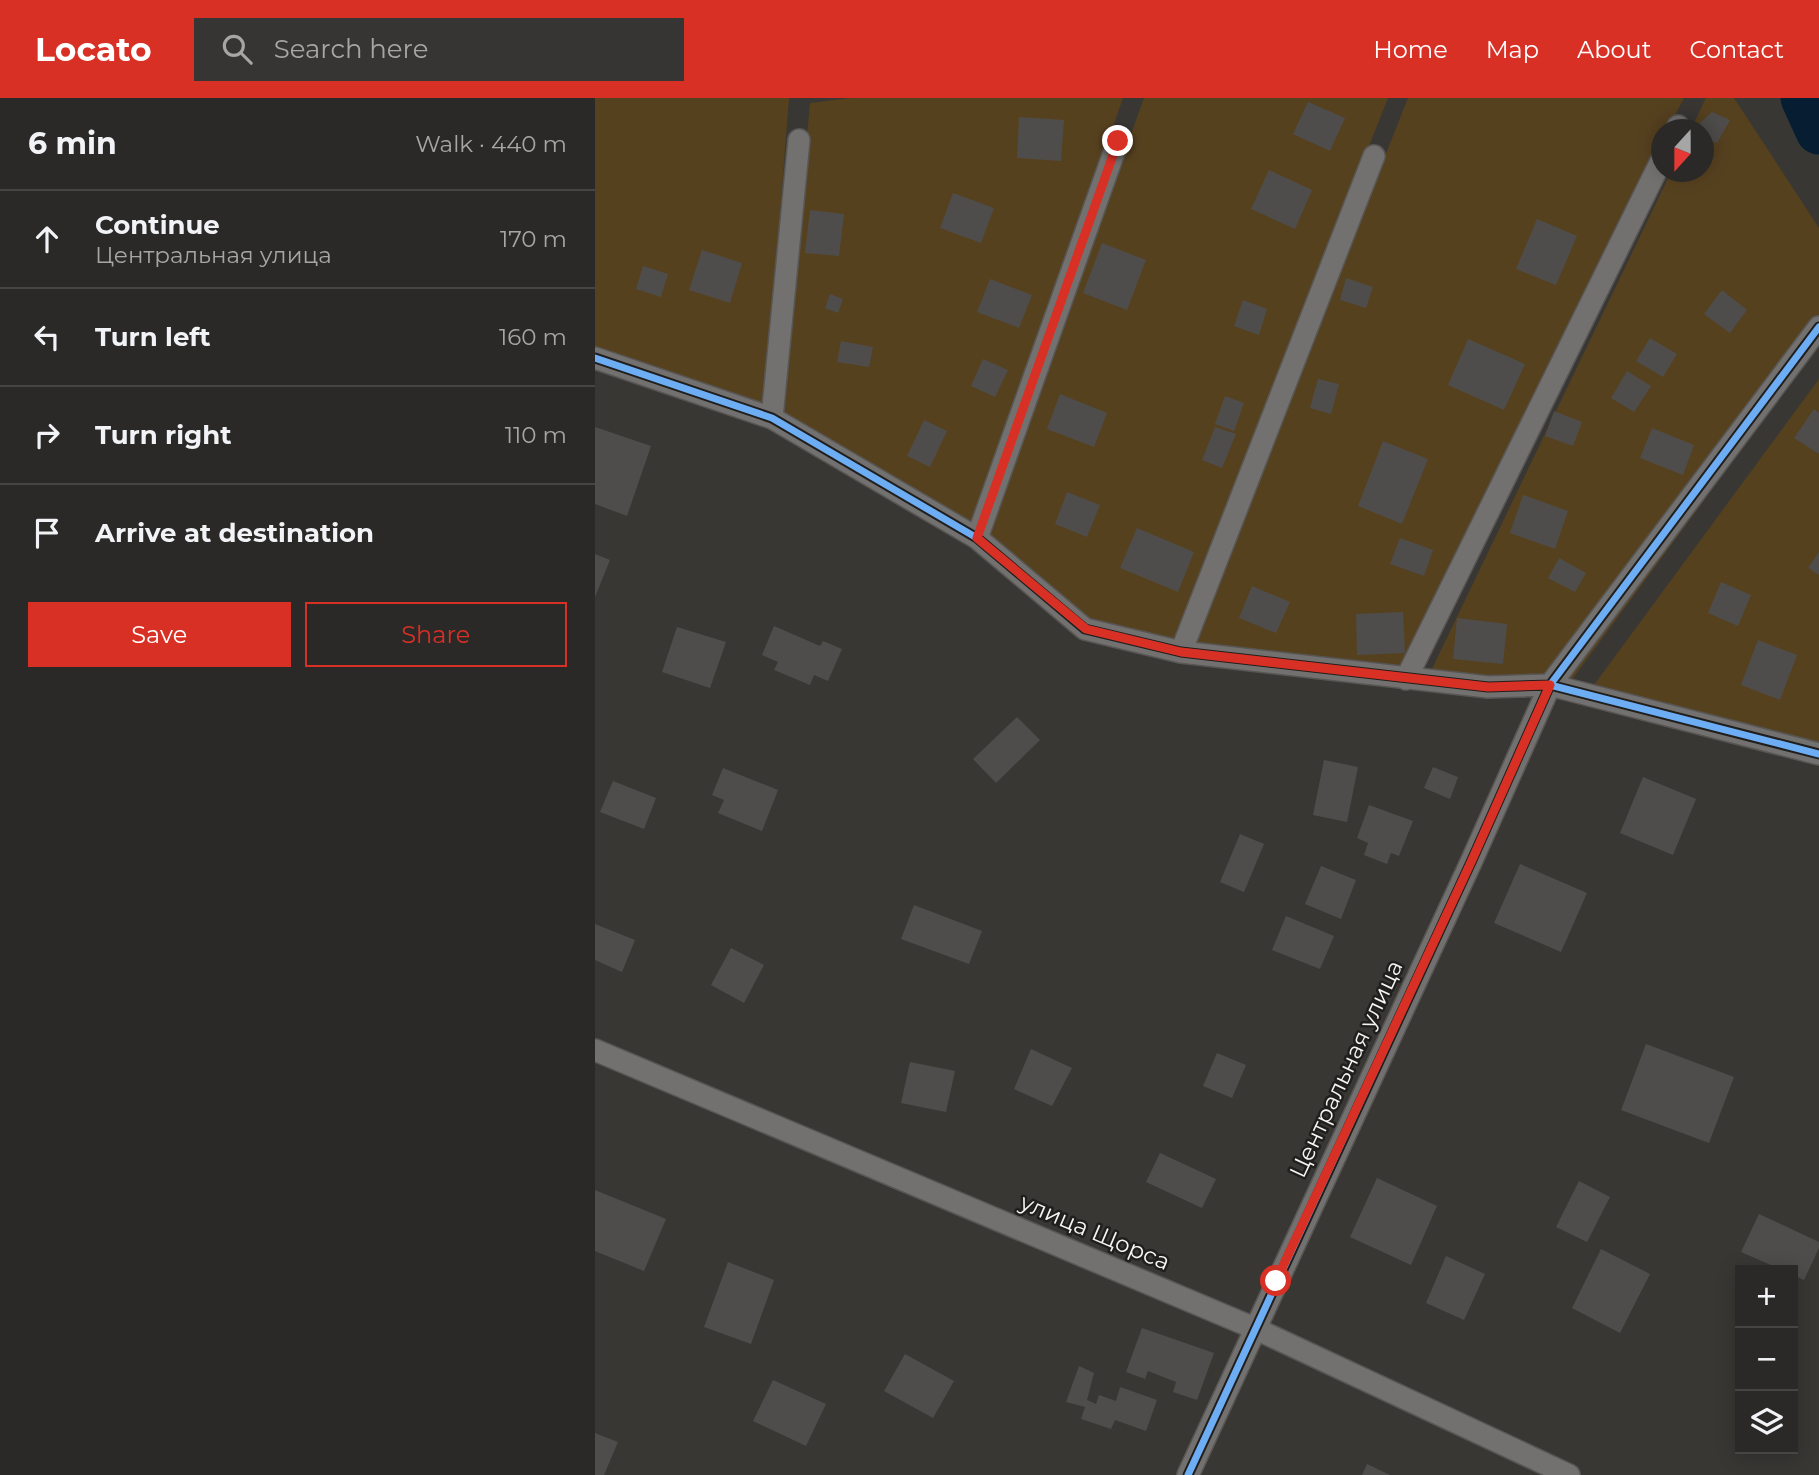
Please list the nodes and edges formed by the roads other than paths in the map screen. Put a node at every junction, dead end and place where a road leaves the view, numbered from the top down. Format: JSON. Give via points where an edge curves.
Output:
{"nodes":[{"id":1,"x":799,"y":140,"type":"dead end"},
{"id":2,"x":1118,"y":141,"type":"dead end"},
{"id":3,"x":1374,"y":156,"type":"dead end"},
{"id":4,"x":1651,"y":180,"type":"edge"},
{"id":5,"x":1819,"y":327,"type":"edge"},
{"id":6,"x":595,"y":358,"type":"edge"},
{"id":7,"x":772,"y":418,"type":"junction"},
{"id":8,"x":977,"y":538,"type":"junction"},
{"id":9,"x":1181,"y":652,"type":"junction"},
{"id":10,"x":1406,"y":679,"type":"junction"},
{"id":11,"x":1550,"y":685,"type":"junction"},
{"id":12,"x":1817,"y":748,"type":"edge"},
{"id":13,"x":595,"y":1050,"type":"edge"},
{"id":14,"x":1254,"y":1328,"type":"junction"},
{"id":15,"x":1188,"y":1475,"type":"edge"},
{"id":16,"x":1569,"y":1475,"type":"edge"}],
"edges":[{"from":1,"to":7,"type":"street"},
{"from":2,"to":8,"type":"street"},
{"from":3,"to":9,"type":"street"},
{"from":4,"to":10,"type":"street"},
{"from":5,"to":11,"type":"street","name":"Центральная улица"},
{"from":6,"to":7,"type":"street"},
{"from":7,"to":8,"type":"street"},
{"from":8,"to":9,"type":"street","via":[[1086,629]]},
{"from":9,"to":10,"type":"street"},
{"from":10,"to":11,"type":"street","via":[[1488,687]]},
{"from":11,"to":12,"type":"street"},
{"from":11,"to":14,"type":"street","name":"Центральная улица"},
{"from":13,"to":14,"type":"street","name":"улица Щорса"},
{"from":14,"to":15,"type":"street","name":"Центральная улица"},
{"from":14,"to":16,"type":"street","name":"улица Щорса"}]}
